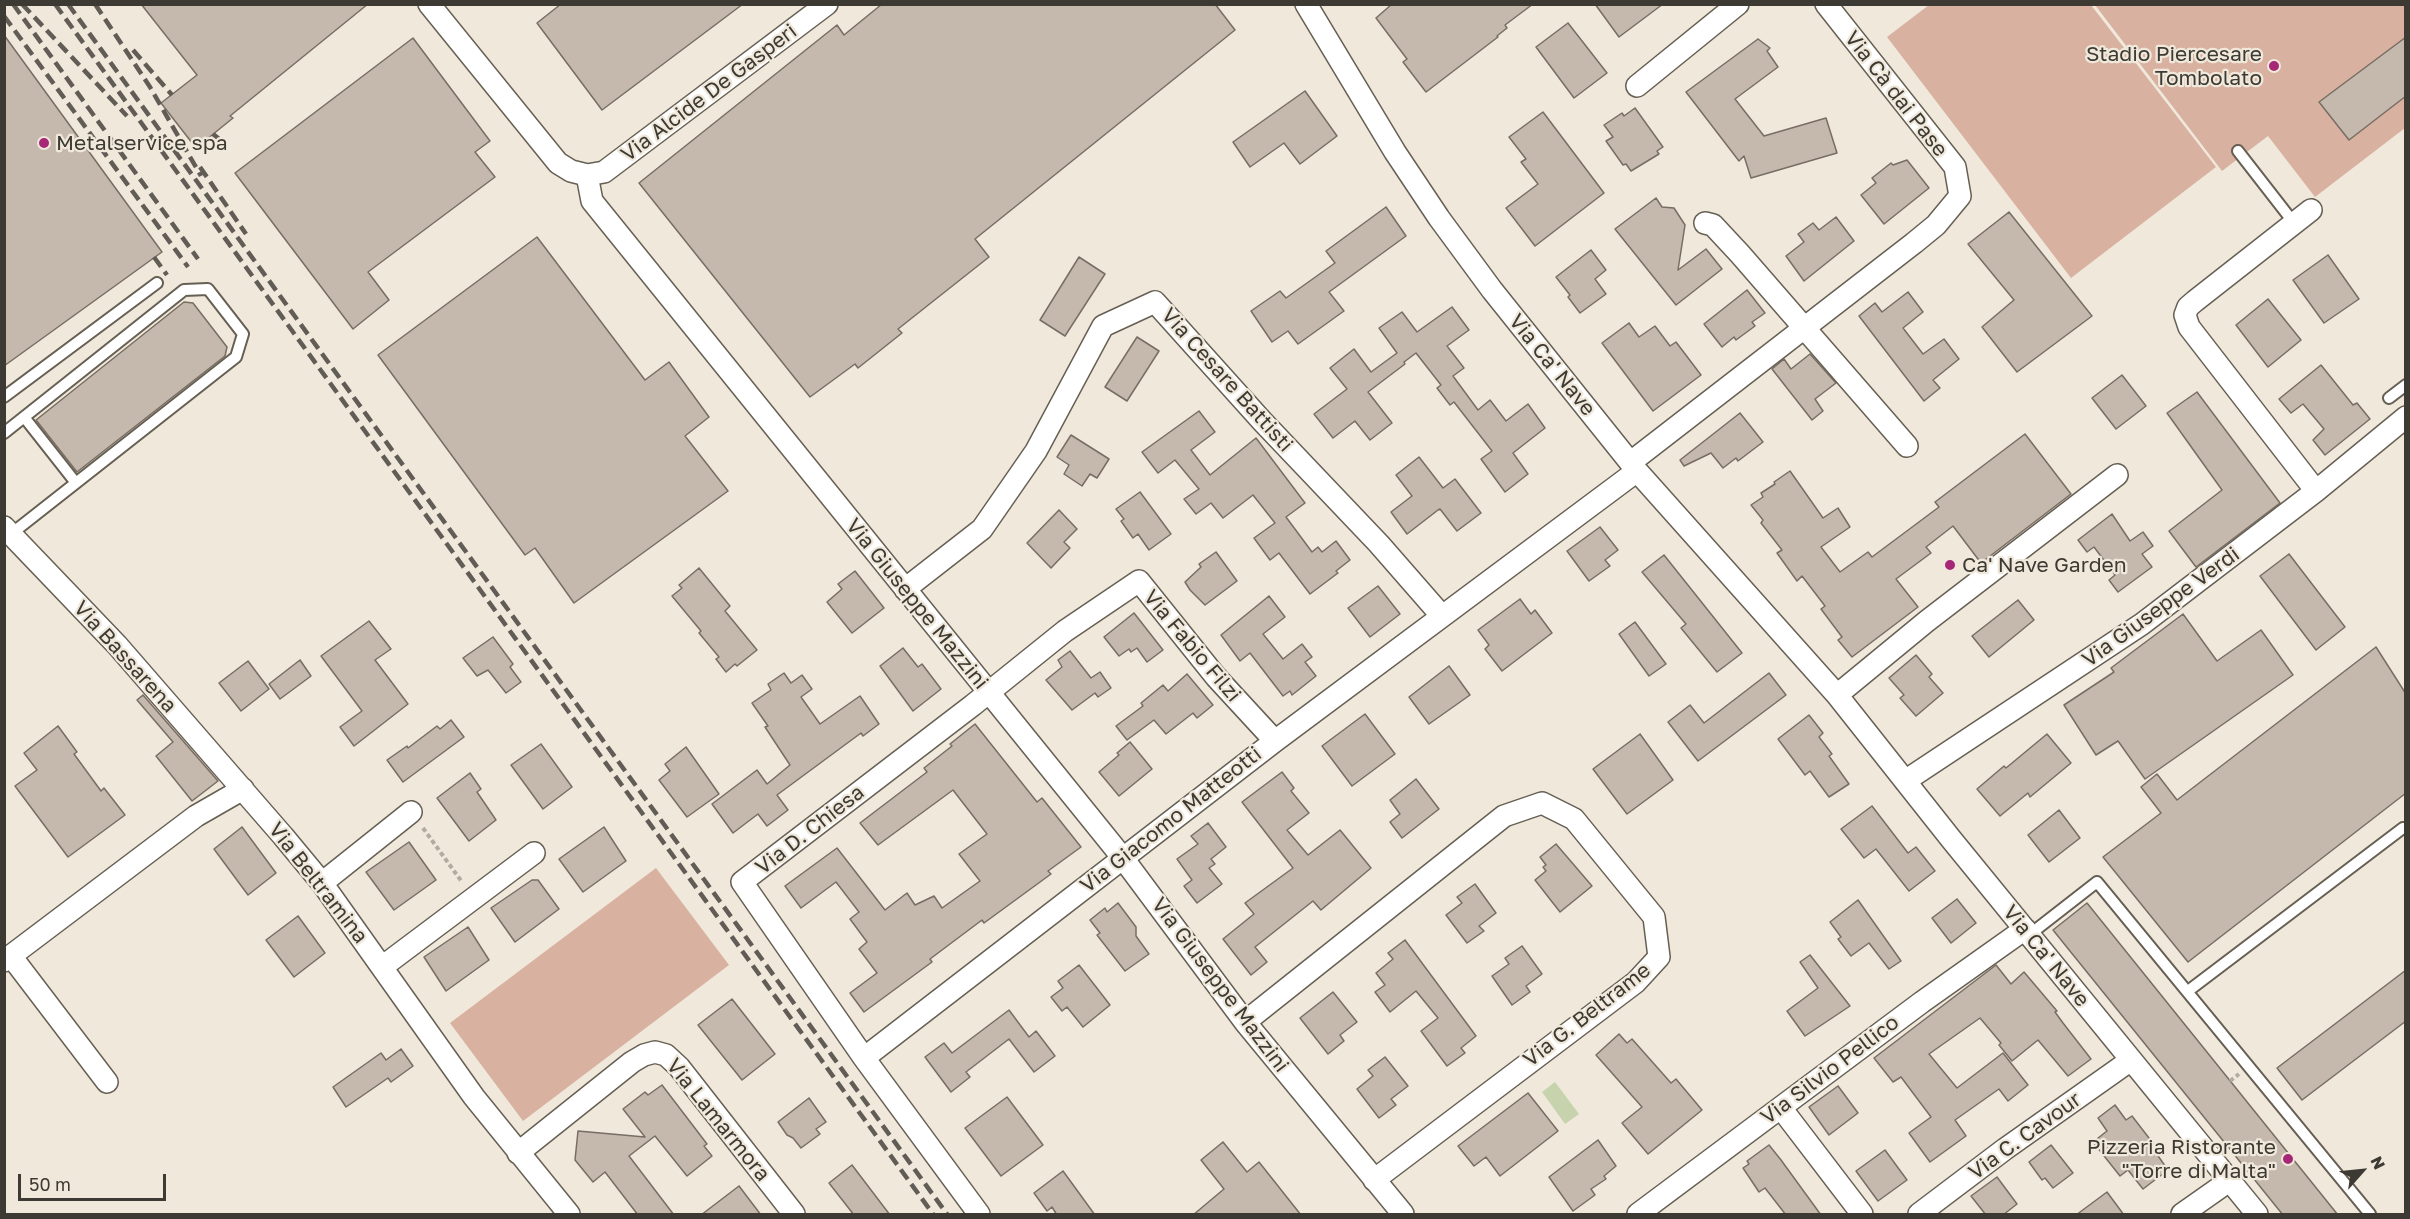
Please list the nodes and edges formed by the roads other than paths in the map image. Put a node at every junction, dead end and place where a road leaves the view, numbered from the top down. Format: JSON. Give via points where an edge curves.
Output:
{"nodes":[{"id":1,"x":429,"y":4,"type":"edge"},
{"id":2,"x":827,"y":4,"type":"edge"},
{"id":3,"x":1306,"y":4,"type":"edge"},
{"id":4,"x":1738,"y":4,"type":"edge"},
{"id":5,"x":1826,"y":4,"type":"edge"},
{"id":6,"x":1637,"y":86,"type":"dead end"},
{"id":7,"x":2238,"y":151,"type":"dead end"},
{"id":8,"x":587,"y":175,"type":"junction"},
{"id":9,"x":2311,"y":210,"type":"dead end"},
{"id":10,"x":1705,"y":223,"type":"dead end"},
{"id":11,"x":2294,"y":223,"type":"junction"},
{"id":12,"x":157,"y":283,"type":"dead end"},
{"id":13,"x":1804,"y":329,"type":"junction"},
{"id":14,"x":2406,"y":385,"type":"edge"},
{"id":15,"x":4,"y":397,"type":"edge"},
{"id":16,"x":2389,"y":399,"type":"dead end"},
{"id":17,"x":24,"y":417,"type":"junction"},
{"id":18,"x":2406,"y":417,"type":"edge"},
{"id":19,"x":4,"y":433,"type":"edge"},
{"id":20,"x":1907,"y":446,"type":"dead end"},
{"id":21,"x":1634,"y":466,"type":"junction"},
{"id":22,"x":2117,"y":476,"type":"dead end"},
{"id":23,"x":76,"y":483,"type":"junction"},
{"id":24,"x":2316,"y":491,"type":"junction"},
{"id":25,"x":8,"y":531,"type":"edge"},
{"id":26,"x":905,"y":589,"type":"junction"},
{"id":27,"x":1441,"y":615,"type":"junction"},
{"id":28,"x":989,"y":692,"type":"junction"},
{"id":29,"x":1837,"y":695,"type":"junction"},
{"id":30,"x":1275,"y":741,"type":"junction"},
{"id":31,"x":1905,"y":781,"type":"junction"},
{"id":32,"x":243,"y":789,"type":"junction"},
{"id":33,"x":411,"y":812,"type":"road end"},
{"id":34,"x":2403,"y":828,"type":"dead end"},
{"id":35,"x":534,"y":853,"type":"dead end"},
{"id":36,"x":1122,"y":857,"type":"junction"},
{"id":37,"x":322,"y":883,"type":"junction"},
{"id":38,"x":2027,"y":932,"type":"junction"},
{"id":39,"x":8,"y":958,"type":"edge"},
{"id":40,"x":382,"y":967,"type":"junction"},
{"id":41,"x":2188,"y":991,"type":"junction"},
{"id":42,"x":1245,"y":1022,"type":"junction"},
{"id":43,"x":864,"y":1058,"type":"junction"},
{"id":44,"x":2131,"y":1060,"type":"junction"},
{"id":45,"x":107,"y":1082,"type":"dead end"},
{"id":46,"x":1781,"y":1108,"type":"junction"},
{"id":47,"x":518,"y":1153,"type":"junction"},
{"id":48,"x":1374,"y":1180,"type":"junction"},
{"id":49,"x":2229,"y":1181,"type":"junction"},
{"id":50,"x":569,"y":1215,"type":"edge"},
{"id":51,"x":794,"y":1215,"type":"edge"},
{"id":52,"x":979,"y":1215,"type":"edge"},
{"id":53,"x":1403,"y":1215,"type":"edge"},
{"id":54,"x":1638,"y":1215,"type":"edge"},
{"id":55,"x":1862,"y":1215,"type":"edge"},
{"id":56,"x":1919,"y":1215,"type":"edge"},
{"id":57,"x":2182,"y":1215,"type":"edge"},
{"id":58,"x":2257,"y":1215,"type":"edge"},
{"id":59,"x":2370,"y":1215,"type":"edge"}],
"edges":[{"from":1,"to":8,"type":"street","via":[[558,163]]},
{"from":2,"to":8,"type":"street","name":"Via Alcide De Gasperi","via":[[604,172]]},
{"from":3,"to":21,"type":"street","name":"Via Ca' Nave","via":[[1439,218]]},
{"from":4,"to":6,"type":"street"},
{"from":5,"to":13,"type":"street","name":"Via Cà dai Pase","via":[[1955,167],[1960,196],[1936,225]]},
{"from":7,"to":11,"type":"lane"},
{"from":8,"to":26,"type":"street","name":"Via Giuseppe Mazzini","via":[[592,201]]},
{"from":9,"to":11,"type":"street"},
{"from":10,"to":13,"type":"street","via":[[1713,225]]},
{"from":11,"to":24,"type":"street","via":[[2195,301],[2185,315],[2189,327]]},
{"from":12,"to":15,"type":"lane"},
{"from":13,"to":20,"type":"street"},
{"from":13,"to":21,"type":"street","name":"Via Cà dai Pase"},
{"from":14,"to":16,"type":"lane"},
{"from":17,"to":19,"type":"lane"},
{"from":17,"to":23,"type":"lane"},
{"from":17,"to":23,"type":"lane","via":[[184,290],[208,289],[243,334],[236,357]]},
{"from":18,"to":24,"type":"street","name":"Via Giuseppe Verdi"},
{"from":21,"to":27,"type":"street","name":"Via Giacomo Matteotti","via":[[1628,479]]},
{"from":21,"to":29,"type":"street","name":"Via Ca' Nave"},
{"from":22,"to":29,"type":"street"},
{"from":23,"to":25,"type":"lane"},
{"from":24,"to":31,"type":"street","name":"Via Giuseppe Verdi","via":[[2142,624]]},
{"from":25,"to":32,"type":"street","name":"Via Bassarena","via":[[117,645]]},
{"from":26,"to":27,"type":"street","name":"Via Cesare Battisti","via":[[982,529],[1036,452],[1103,326],[1155,302]]},
{"from":26,"to":28,"type":"street","name":"Via Giuseppe Mazzini"},
{"from":27,"to":30,"type":"street","name":"Via Giacomo Matteotti"},
{"from":28,"to":30,"type":"street","name":"Via Fabio Filzi","via":[[1065,631],[1139,581],[1216,677]]},
{"from":28,"to":36,"type":"street","name":"Via Giuseppe Mazzini"},
{"from":28,"to":43,"type":"street","name":"Via D. Chiesa","via":[[742,882]]},
{"from":29,"to":31,"type":"street","name":"Via Ca' Nave"},
{"from":30,"to":36,"type":"street","name":"Via Giacomo Matteotti"},
{"from":31,"to":38,"type":"street","name":"Via Ca' Nave"},
{"from":32,"to":37,"type":"street","name":"Via Beltramina"},
{"from":32,"to":39,"type":"street","via":[[196,816]]},
{"from":33,"to":37,"type":"street"},
{"from":34,"to":41,"type":"lane"},
{"from":35,"to":40,"type":"street"},
{"from":36,"to":42,"type":"street","name":"Via Giuseppe Mazzini"},
{"from":36,"to":43,"type":"street","name":"Via Giacomo Matteotti"},
{"from":37,"to":40,"type":"street","name":"Via Beltramina"},
{"from":38,"to":41,"type":"lane","via":[[2097,882]]},
{"from":38,"to":44,"type":"street","name":"Via Ca' Nave"},
{"from":38,"to":46,"type":"street","name":"Via Silvio Pellico","via":[[1922,1002]]},
{"from":39,"to":45,"type":"street"},
{"from":40,"to":47,"type":"street","name":"Via Beltramina"},
{"from":41,"to":59,"type":"lane"},
{"from":42,"to":48,"type":"street","name":"Via Giuseppe Mazzini"},
{"from":42,"to":48,"type":"street","name":"Via G. Beltrame","via":[[1504,816],[1542,803],[1574,819],[1654,917],[1659,957],[1636,982]]},
{"from":43,"to":52,"type":"street"},
{"from":44,"to":49,"type":"street","name":"Via Ca' Nave"},
{"from":44,"to":56,"type":"street","name":"Via C. Cavour"},
{"from":46,"to":54,"type":"street","name":"Via Silvio Pellico"},
{"from":46,"to":55,"type":"street"},
{"from":47,"to":50,"type":"street","name":"Via Beltramina"},
{"from":47,"to":51,"type":"street","name":"Via Lamarmora","via":[[632,1062],[655,1052],[666,1055],[679,1067]]},
{"from":48,"to":53,"type":"street","name":"Via Giuseppe Mazzini"},
{"from":49,"to":57,"type":"street"},
{"from":49,"to":58,"type":"street","name":"Via Ca' Nave"}]}
